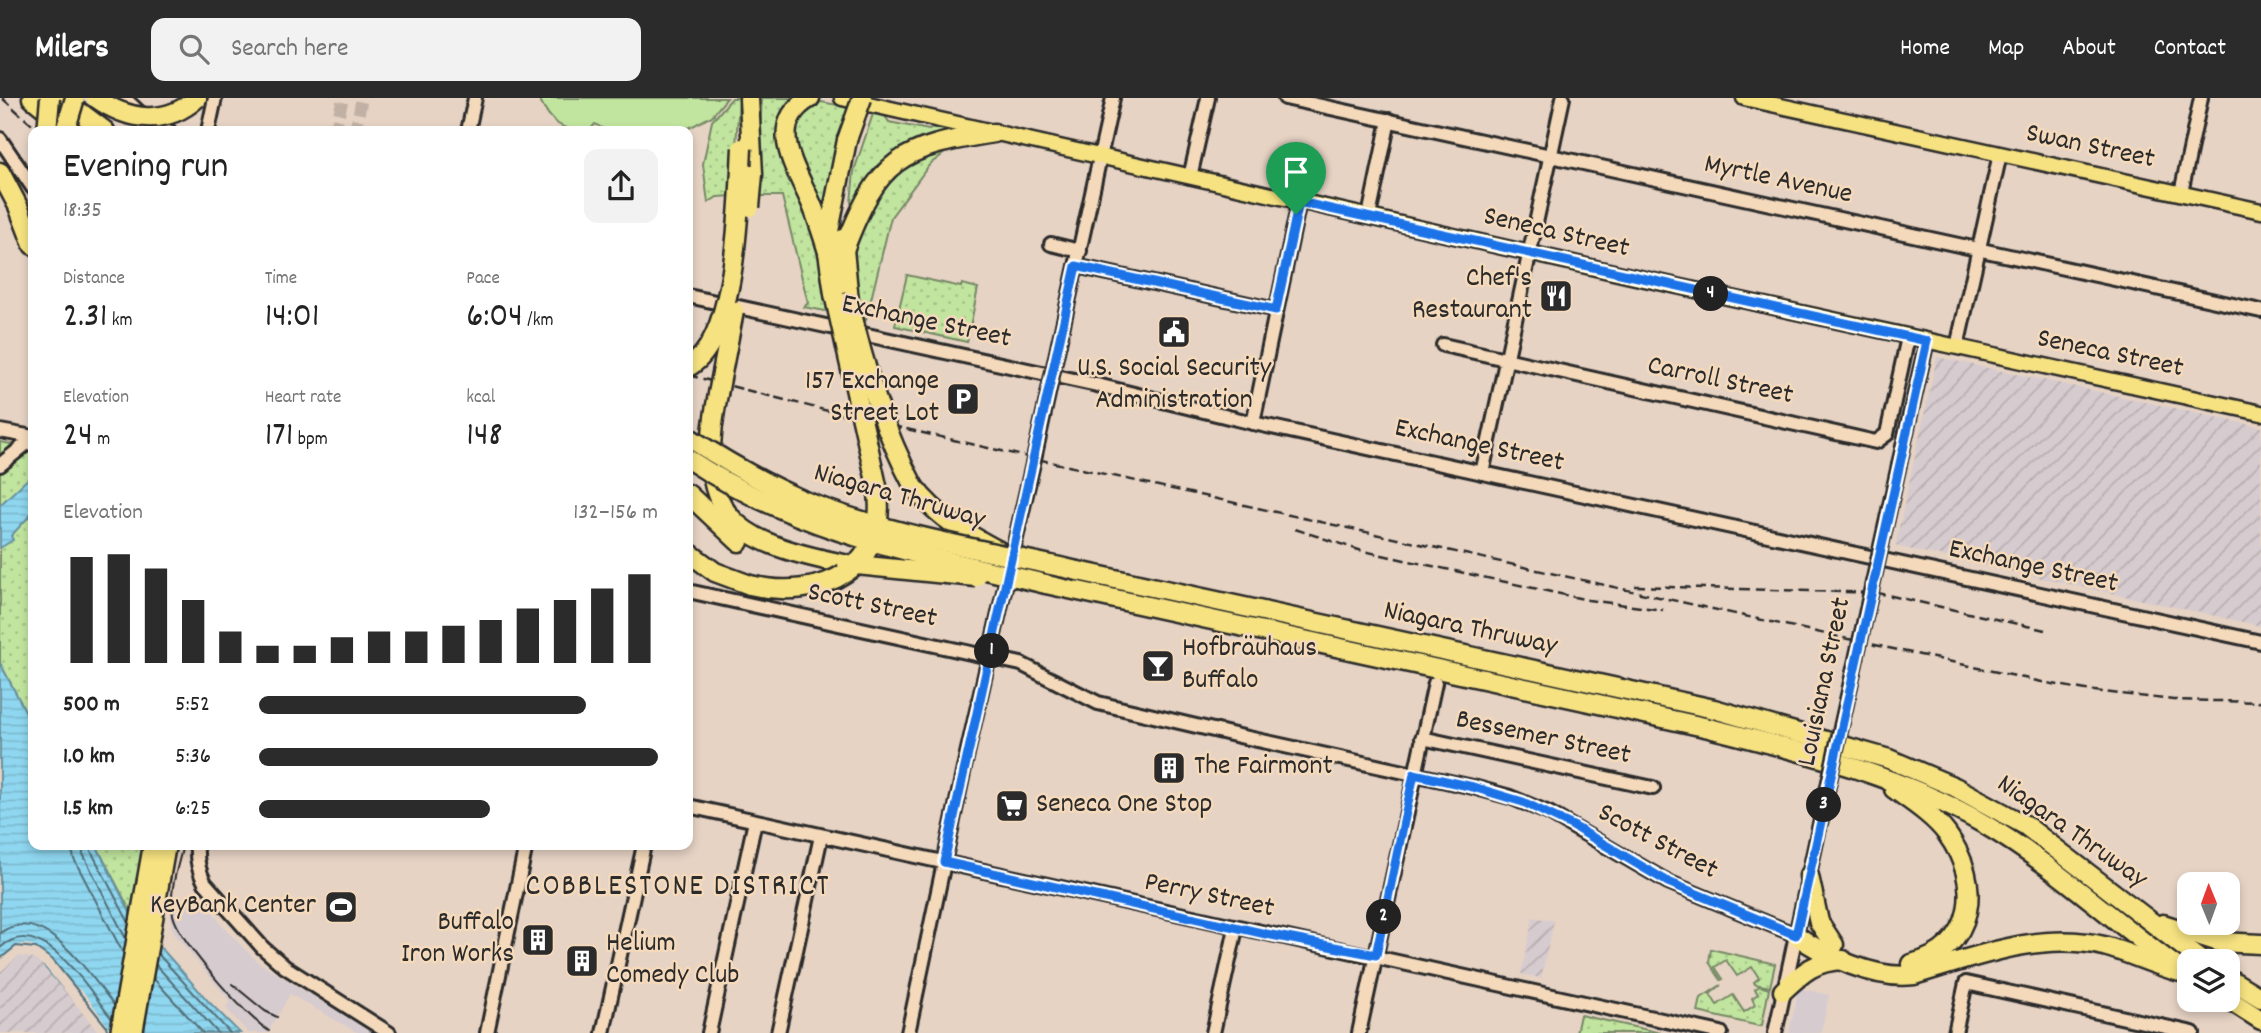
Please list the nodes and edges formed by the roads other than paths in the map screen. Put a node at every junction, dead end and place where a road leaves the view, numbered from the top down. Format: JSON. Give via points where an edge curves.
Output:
{"nodes":[{"id":1,"x":32,"y":98,"type":"edge"},
{"id":2,"x":50,"y":98,"type":"edge"},
{"id":3,"x":61,"y":98,"type":"edge"},
{"id":4,"x":75,"y":98,"type":"edge"},
{"id":5,"x":96,"y":98,"type":"edge"},
{"id":6,"x":124,"y":98,"type":"edge"},
{"id":7,"x":197,"y":98,"type":"edge"},
{"id":8,"x":215,"y":98,"type":"edge"},
{"id":9,"x":475,"y":98,"type":"edge"},
{"id":10,"x":810,"y":98,"type":"edge"},
{"id":11,"x":842,"y":98,"type":"edge"},
{"id":12,"x":862,"y":98,"type":"edge"},
{"id":13,"x":1113,"y":98,"type":"edge"},
{"id":14,"x":1208,"y":98,"type":"edge"},
{"id":15,"x":1285,"y":98,"type":"edge"},
{"id":16,"x":1563,"y":98,"type":"edge"},
{"id":17,"x":1744,"y":98,"type":"edge"},
{"id":18,"x":2201,"y":98,"type":"edge"},
{"id":19,"x":749,"y":99,"type":"edge"},
{"id":20,"x":1389,"y":120,"type":"junction"},
{"id":21,"x":47,"y":126,"type":"edge"},
{"id":22,"x":63,"y":126,"type":"edge"},
{"id":23,"x":65,"y":126,"type":"edge"},
{"id":24,"x":67,"y":126,"type":"edge"},
{"id":25,"x":78,"y":126,"type":"edge"},
{"id":26,"x":98,"y":126,"type":"edge"},
{"id":27,"x":161,"y":126,"type":"edge"},
{"id":28,"x":209,"y":126,"type":"edge"},
{"id":29,"x":469,"y":126,"type":"edge"},
{"id":30,"x":995,"y":133,"type":"junction"},
{"id":31,"x":0,"y":139,"type":"edge"},
{"id":32,"x":2000,"y":154,"type":"junction"},
{"id":33,"x":1550,"y":157,"type":"junction"},
{"id":34,"x":1100,"y":158,"type":"junction"},
{"id":35,"x":0,"y":173,"type":"edge"},
{"id":36,"x":1190,"y":177,"type":"junction"},
{"id":37,"x":28,"y":181,"type":"edge"},
{"id":38,"x":2181,"y":193,"type":"junction"},
{"id":39,"x":1299,"y":202,"type":"junction"},
{"id":40,"x":2261,"y":211,"type":"edge"},
{"id":41,"x":1369,"y":216,"type":"junction"},
{"id":42,"x":28,"y":231,"type":"edge"},
{"id":43,"x":1051,"y":244,"type":"dead end"},
{"id":44,"x":1979,"y":250,"type":"junction"},
{"id":45,"x":836,"y":251,"type":"junction"},
{"id":46,"x":1080,"y":251,"type":"junction"},
{"id":47,"x":1529,"y":253,"type":"junction"},
{"id":48,"x":1076,"y":266,"type":"junction"},
{"id":49,"x":693,"y":297,"type":"edge"},
{"id":50,"x":841,"y":297,"type":"junction"},
{"id":51,"x":1276,"y":310,"type":"junction"},
{"id":52,"x":2261,"y":311,"type":"edge"},
{"id":53,"x":1908,"y":337,"type":"junction"},
{"id":54,"x":1927,"y":341,"type":"junction"},
{"id":55,"x":1443,"y":345,"type":"dead end"},
{"id":56,"x":1957,"y":347,"type":"junction"},
{"id":57,"x":1506,"y":359,"type":"junction"},
{"id":58,"x":693,"y":363,"type":"edge"},
{"id":59,"x":2261,"y":413,"type":"edge"},
{"id":60,"x":1253,"y":423,"type":"junction"},
{"id":61,"x":0,"y":431,"type":"edge"},
{"id":62,"x":28,"y":439,"type":"edge"},
{"id":63,"x":693,"y":440,"type":"edge"},
{"id":64,"x":28,"y":443,"type":"edge"},
{"id":65,"x":693,"y":462,"type":"edge"},
{"id":66,"x":0,"y":466,"type":"edge"},
{"id":67,"x":1482,"y":473,"type":"junction"},
{"id":68,"x":693,"y":499,"type":"edge"},
{"id":69,"x":1004,"y":554,"type":"junction"},
{"id":70,"x":693,"y":556,"type":"edge"},
{"id":71,"x":844,"y":564,"type":"junction"},
{"id":72,"x":1046,"y":584,"type":"junction"},
{"id":73,"x":693,"y":592,"type":"edge"},
{"id":74,"x":2261,"y":642,"type":"edge"},
{"id":75,"x":990,"y":657,"type":"junction"},
{"id":76,"x":1435,"y":682,"type":"dead end"},
{"id":77,"x":1601,"y":694,"type":"junction"},
{"id":78,"x":1422,"y":738,"type":"junction"},
{"id":79,"x":1871,"y":773,"type":"junction"},
{"id":80,"x":1414,"y":774,"type":"junction"},
{"id":81,"x":1653,"y":788,"type":"dead end"},
{"id":82,"x":693,"y":807,"type":"edge"},
{"id":83,"x":755,"y":821,"type":"junction"},
{"id":84,"x":821,"y":836,"type":"junction"},
{"id":85,"x":152,"y":850,"type":"edge"},
{"id":86,"x":165,"y":850,"type":"edge"},
{"id":87,"x":197,"y":850,"type":"edge"},
{"id":88,"x":525,"y":850,"type":"edge"},
{"id":89,"x":643,"y":850,"type":"edge"},
{"id":90,"x":944,"y":862,"type":"junction"},
{"id":91,"x":1809,"y":876,"type":"junction"},
{"id":92,"x":2143,"y":916,"type":"junction"},
{"id":93,"x":1236,"y":928,"type":"junction"},
{"id":94,"x":1796,"y":935,"type":"junction"},
{"id":95,"x":2261,"y":944,"type":"edge"},
{"id":96,"x":1834,"y":945,"type":"junction"},
{"id":97,"x":2186,"y":949,"type":"edge"},
{"id":98,"x":1376,"y":955,"type":"junction"},
{"id":99,"x":1845,"y":960,"type":"junction"},
{"id":100,"x":2177,"y":966,"type":"edge"},
{"id":101,"x":2177,"y":972,"type":"edge"},
{"id":102,"x":2240,"y":985,"type":"edge"},
{"id":103,"x":1783,"y":991,"type":"junction"},
{"id":104,"x":2261,"y":998,"type":"edge"},
{"id":105,"x":2240,"y":1007,"type":"edge"},
{"id":106,"x":2261,"y":1020,"type":"edge"},
{"id":107,"x":120,"y":1033,"type":"edge"},
{"id":108,"x":133,"y":1033,"type":"edge"},
{"id":109,"x":390,"y":1033,"type":"edge"},
{"id":110,"x":487,"y":1033,"type":"edge"},
{"id":111,"x":603,"y":1033,"type":"edge"},
{"id":112,"x":709,"y":1033,"type":"edge"},
{"id":113,"x":778,"y":1033,"type":"edge"},
{"id":114,"x":908,"y":1033,"type":"edge"},
{"id":115,"x":1213,"y":1033,"type":"edge"},
{"id":116,"x":1359,"y":1033,"type":"edge"},
{"id":117,"x":1721,"y":1033,"type":"edge"},
{"id":118,"x":1775,"y":1033,"type":"edge"},
{"id":119,"x":1955,"y":1033,"type":"edge"},
{"id":120,"x":2193,"y":1033,"type":"edge"}],
"edges":[{"from":1,"to":24,"type":"highway","bridge":true},
{"from":2,"to":21,"type":"highway","bridge":true},
{"from":3,"to":22,"type":"highway"},
{"from":3,"to":25,"type":"street"},
{"from":3,"to":26,"type":"highway"},
{"from":4,"to":23,"type":"highway","bridge":true},
{"from":5,"to":7,"type":"highway","bridge":true,"via":[[129,116],[155,118],[180,111]]},
{"from":6,"to":27,"type":"street"},
{"from":8,"to":28,"type":"street"},
{"from":9,"to":29,"type":"street"},
{"from":10,"to":45,"type":"highway","via":[[793,113],[786,138],[812,207]]},
{"from":11,"to":30,"type":"main road","name":"Seneca Street"},
{"from":12,"to":45,"type":"highway","bridge":true,"via":[[847,140],[830,221]]},
{"from":13,"to":34,"type":"street"},
{"from":14,"to":36,"type":"street"},
{"from":15,"to":20,"type":"street","name":"Myrtle Avenue"},
{"from":16,"to":33,"type":"street"},
{"from":17,"to":32,"type":"main road","name":"Swan Street"},
{"from":18,"to":38,"type":"street"},
{"from":19,"to":58,"type":"highway","bridge":true,"via":[[736,237],[721,321],[705,353]]},
{"from":19,"to":71,"type":"highway","bridge":true,"via":[[753,174],[743,264],[712,426],[710,453],[716,489],[723,509],[741,529],[775,546]]},
{"from":20,"to":33,"type":"street","name":"Myrtle Avenue"},
{"from":20,"to":41,"type":"street"},
{"from":30,"to":34,"type":"main road","name":"Seneca Street"},
{"from":30,"to":45,"type":"highway","via":[[936,143],[909,153],[869,192]]},
{"from":31,"to":37,"type":"street"},
{"from":32,"to":38,"type":"main road","name":"Swan Street"},
{"from":32,"to":44,"type":"street"},
{"from":33,"to":44,"type":"street","name":"Myrtle Avenue"},
{"from":33,"to":47,"type":"street"},
{"from":34,"to":36,"type":"main road","name":"Seneca Street"},
{"from":34,"to":46,"type":"street"},
{"from":35,"to":42,"type":"highway"},
{"from":36,"to":39,"type":"main road","name":"Seneca Street"},
{"from":38,"to":40,"type":"main road","name":"Swan Street"},
{"from":39,"to":41,"type":"main road","name":"Seneca Street"},
{"from":39,"to":51,"type":"street"},
{"from":41,"to":47,"type":"main road","name":"Seneca Street"},
{"from":43,"to":46,"type":"street"},
{"from":44,"to":52,"type":"street","name":"Myrtle Avenue"},
{"from":44,"to":56,"type":"street"},
{"from":45,"to":50,"type":"highway"},
{"from":46,"to":48,"type":"street"},
{"from":47,"to":53,"type":"main road","name":"Seneca Street"},
{"from":47,"to":57,"type":"street"},
{"from":48,"to":51,"type":"street"},
{"from":48,"to":75,"type":"street","bridge":true},
{"from":49,"to":60,"type":"street","name":"Exchange Street"},
{"from":50,"to":69,"type":"highway","bridge":true,"via":[[901,464],[914,486],[952,524]]},
{"from":50,"to":70,"type":"highway","bridge":true,"via":[[880,503],[869,548],[846,574],[793,590],[734,580]]},
{"from":51,"to":60,"type":"street"},
{"from":53,"to":54,"type":"main road","name":"Seneca Street"},
{"from":53,"to":57,"type":"street","name":"Carroll Street","via":[[1887,434],[1876,442]]},
{"from":54,"to":56,"type":"main road","name":"Seneca Street"},
{"from":54,"to":91,"type":"street","name":"Louisiana Street","bridge":true},
{"from":55,"to":57,"type":"street","name":"Carroll Street"},
{"from":56,"to":59,"type":"main road","name":"Seneca Street"},
{"from":57,"to":67,"type":"street"},
{"from":60,"to":67,"type":"street","name":"Exchange Street"},
{"from":61,"to":62,"type":"street"},
{"from":63,"to":69,"type":"highway","name":"Niagara Thruway","bridge":true,"via":[[747,473],[850,517]]},
{"from":64,"to":66,"type":"street"},
{"from":65,"to":72,"type":"highway","name":"Niagara Thruway","bridge":true,"via":[[767,505],[828,529]]},
{"from":67,"to":74,"type":"street","name":"Exchange Street"},
{"from":68,"to":71,"type":"highway","via":[[750,548],[778,557]]},
{"from":69,"to":77,"type":"highway","name":"Niagara Thruway","bridge":true},
{"from":71,"to":72,"type":"highway","bridge":true},
{"from":72,"to":77,"type":"highway","name":"Niagara Thruway"},
{"from":73,"to":75,"type":"street","name":"Scott Street"},
{"from":75,"to":80,"type":"street","name":"Scott Street","via":[[1021,664],[1098,703]]},
{"from":75,"to":90,"type":"street"},
{"from":76,"to":78,"type":"street"},
{"from":77,"to":79,"type":"highway","name":"Niagara Thruway"},
{"from":77,"to":92,"type":"highway","name":"Niagara Thruway","via":[[1714,709],[1862,750],[1931,776],[2025,825]]},
{"from":78,"to":80,"type":"street"},
{"from":78,"to":81,"type":"street","name":"Bessemer Street"},
{"from":79,"to":96,"type":"highway","via":[[1917,806],[1956,848],[1968,895],[1964,926],[1946,949],[1908,965],[1876,962]]},
{"from":79,"to":100,"type":"highway","name":"Niagara Thruway","via":[[1936,799],[2004,836]]},
{"from":80,"to":94,"type":"street","name":"Scott Street","via":[[1531,806],[1668,882]]},
{"from":80,"to":98,"type":"street"},
{"from":82,"to":83,"type":"street","name":"Perry Street"},
{"from":83,"to":84,"type":"street","name":"Perry Street"},
{"from":83,"to":112,"type":"street"},
{"from":84,"to":90,"type":"street","name":"Perry Street"},
{"from":84,"to":113,"type":"street"},
{"from":85,"to":107,"type":"highway"},
{"from":86,"to":108,"type":"highway"},
{"from":87,"to":109,"type":"street","via":[[205,883],[263,948],[285,967]]},
{"from":88,"to":110,"type":"street"},
{"from":89,"to":111,"type":"street"},
{"from":90,"to":93,"type":"street","name":"Perry Street"},
{"from":90,"to":114,"type":"street"},
{"from":91,"to":94,"type":"street","name":"Louisiana Street"},
{"from":91,"to":96,"type":"highway","via":[[1819,922]]},
{"from":92,"to":95,"type":"highway","via":[[2219,943]]},
{"from":92,"to":97,"type":"highway","name":"Niagara Thruway"},
{"from":93,"to":98,"type":"street","name":"Perry Street"},
{"from":93,"to":115,"type":"street"},
{"from":94,"to":96,"type":"highway"},
{"from":94,"to":99,"type":"highway"},
{"from":94,"to":103,"type":"street","name":"Louisiana Street"},
{"from":98,"to":116,"type":"street"},
{"from":98,"to":117,"type":"street","name":"Perry Street"},
{"from":99,"to":101,"type":"highway","via":[[1900,977],[2013,946],[2075,942],[2102,946]]},
{"from":99,"to":103,"type":"highway","via":[[1817,964]]},
{"from":102,"to":104,"type":"highway"},
{"from":103,"to":118,"type":"street","name":"Louisiana Street"},
{"from":105,"to":106,"type":"highway"},
{"from":119,"to":120,"type":"street","via":[[1966,983]]}]}
